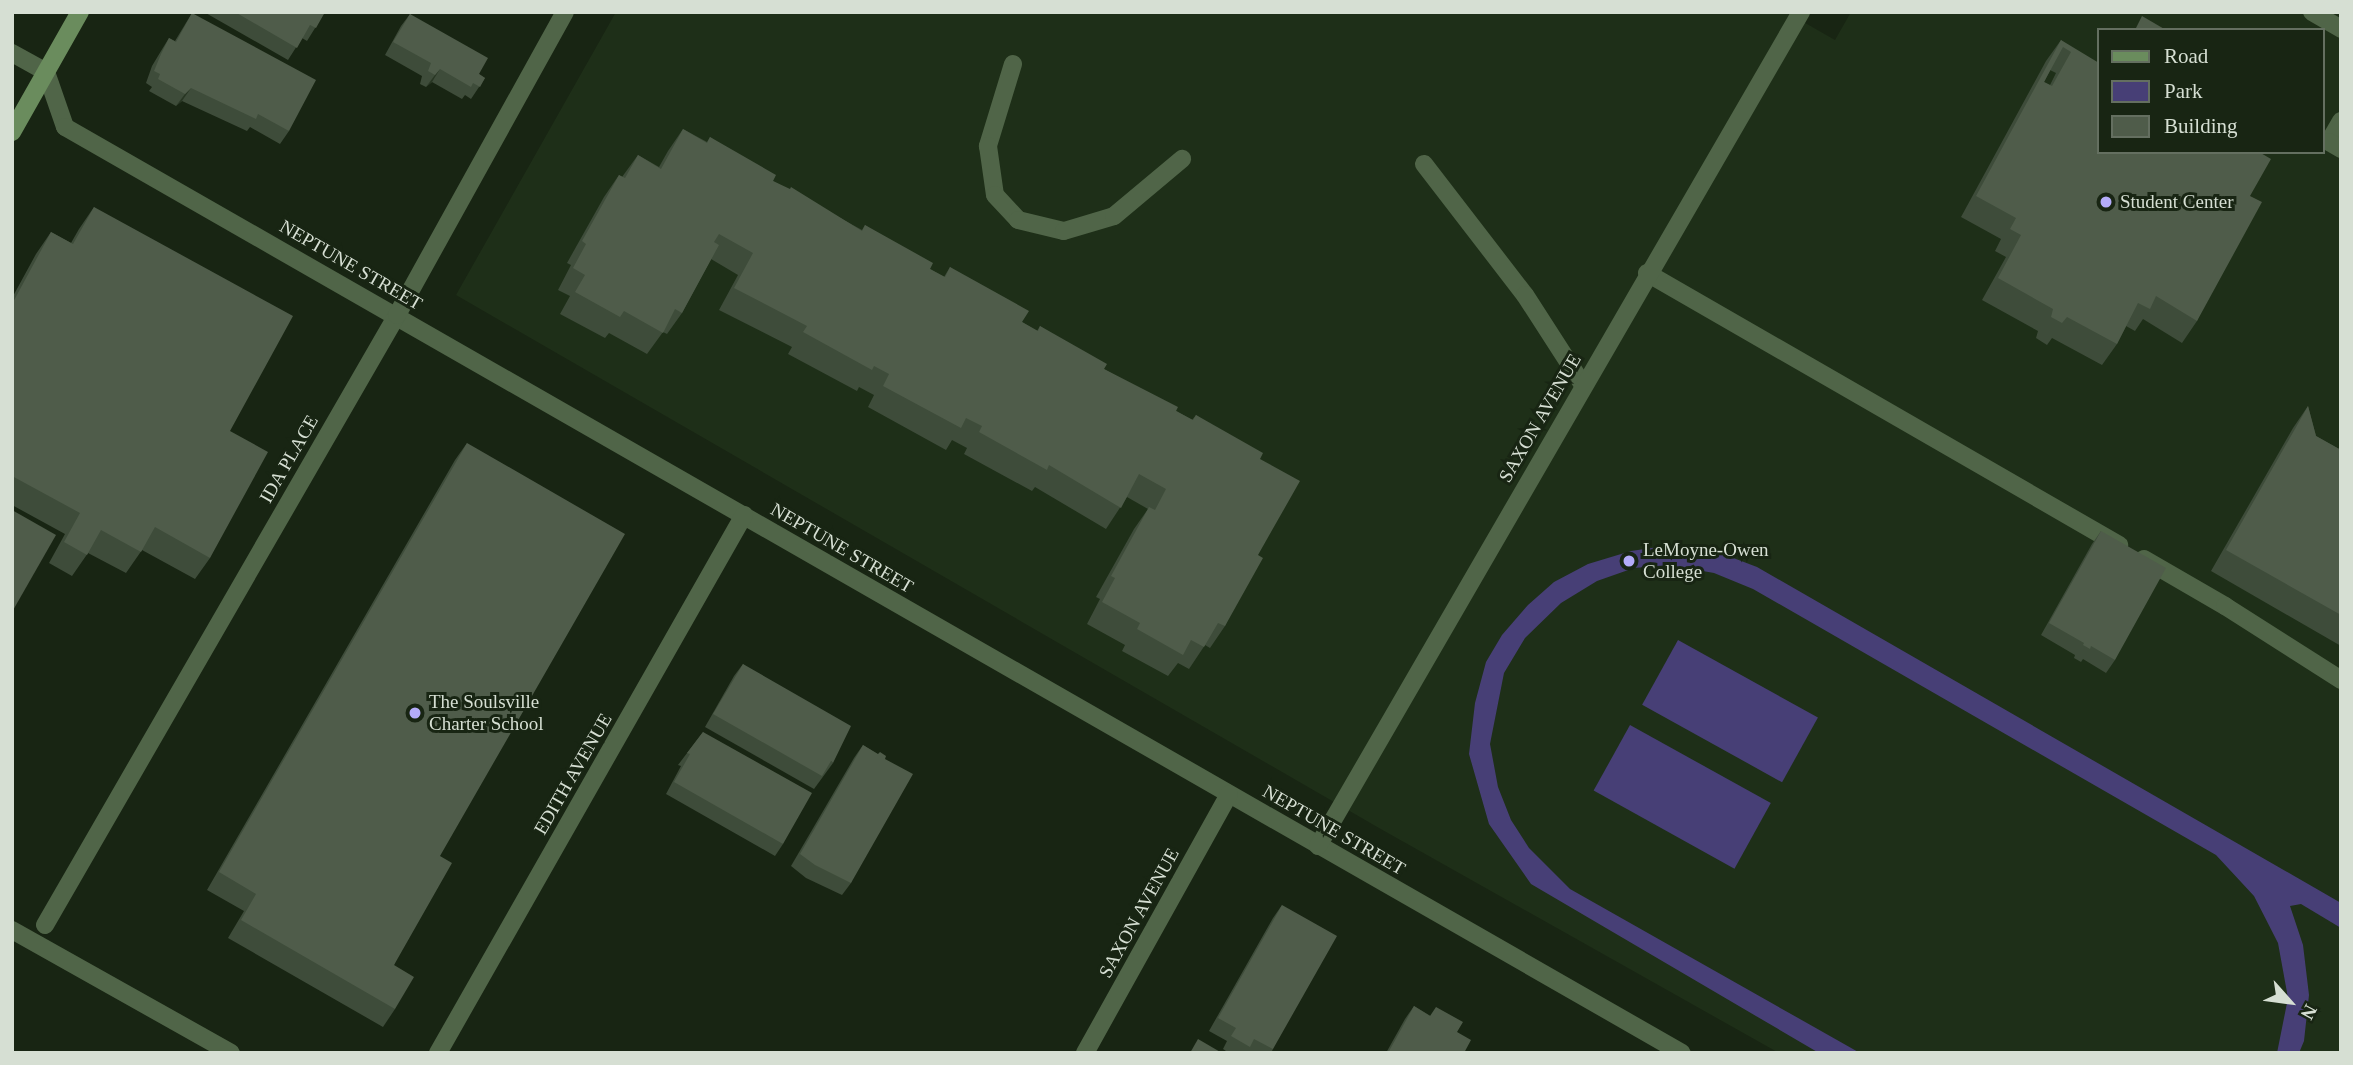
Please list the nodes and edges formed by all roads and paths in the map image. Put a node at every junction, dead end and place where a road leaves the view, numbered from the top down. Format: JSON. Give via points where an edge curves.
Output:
{"nodes":[{"id":1,"x":80,"y":12,"type":"edge"},
{"id":2,"x":565,"y":12,"type":"edge"},
{"id":3,"x":1801,"y":12,"type":"edge"},
{"id":4,"x":2312,"y":12,"type":"edge"},
{"id":5,"x":2341,"y":29,"type":"edge"},
{"id":6,"x":12,"y":53,"type":"edge"},
{"id":7,"x":1013,"y":64,"type":"dead end"},
{"id":8,"x":46,"y":72,"type":"junction"},
{"id":9,"x":2341,"y":121,"type":"edge"},
{"id":10,"x":12,"y":132,"type":"edge"},
{"id":11,"x":2341,"y":149,"type":"edge"},
{"id":12,"x":1182,"y":159,"type":"dead end"},
{"id":13,"x":1424,"y":164,"type":"dead end"},
{"id":14,"x":1647,"y":273,"type":"junction"},
{"id":15,"x":397,"y":315,"type":"junction"},
{"id":16,"x":1583,"y":385,"type":"junction"},
{"id":17,"x":744,"y":515,"type":"junction"},
{"id":18,"x":2341,"y":680,"type":"edge"},
{"id":19,"x":1229,"y":794,"type":"junction"},
{"id":20,"x":1318,"y":846,"type":"junction"},
{"id":21,"x":45,"y":925,"type":"dead end"},
{"id":22,"x":12,"y":930,"type":"edge"},
{"id":23,"x":232,"y":1053,"type":"edge"},
{"id":24,"x":438,"y":1053,"type":"edge"},
{"id":25,"x":1085,"y":1053,"type":"edge"},
{"id":26,"x":1682,"y":1053,"type":"edge"}],
"edges":[{"from":1,"to":8,"type":"main road"},
{"from":2,"to":15,"type":"street","name":"IDA PLACE"},
{"from":3,"to":14,"type":"street","name":"SAXON AVENUE"},
{"from":4,"to":5,"type":"street"},
{"from":6,"to":8,"type":"street"},
{"from":7,"to":12,"type":"street","via":[[988,146],[995,195],[1018,220],[1064,231],[1114,216]]},
{"from":8,"to":10,"type":"main road"},
{"from":8,"to":15,"type":"street","name":"NEPTUNE STREET","via":[[65,127]]},
{"from":9,"to":11,"type":"street","via":[[2329,142]]},
{"from":13,"to":16,"type":"street","via":[[1525,295]]},
{"from":14,"to":16,"type":"street","name":"SAXON AVENUE"},
{"from":14,"to":18,"type":"street","via":[[2225,606]]},
{"from":15,"to":17,"type":"street","name":"NEPTUNE STREET"},
{"from":15,"to":21,"type":"street","name":"IDA PLACE"},
{"from":16,"to":20,"type":"street","name":"SAXON AVENUE"},
{"from":17,"to":19,"type":"street","name":"NEPTUNE STREET"},
{"from":17,"to":24,"type":"street","name":"EDITH AVENUE"},
{"from":19,"to":20,"type":"street","name":"NEPTUNE STREET"},
{"from":19,"to":25,"type":"street","name":"SAXON AVENUE"},
{"from":20,"to":26,"type":"street","name":"NEPTUNE STREET"},
{"from":22,"to":23,"type":"street"}]}
